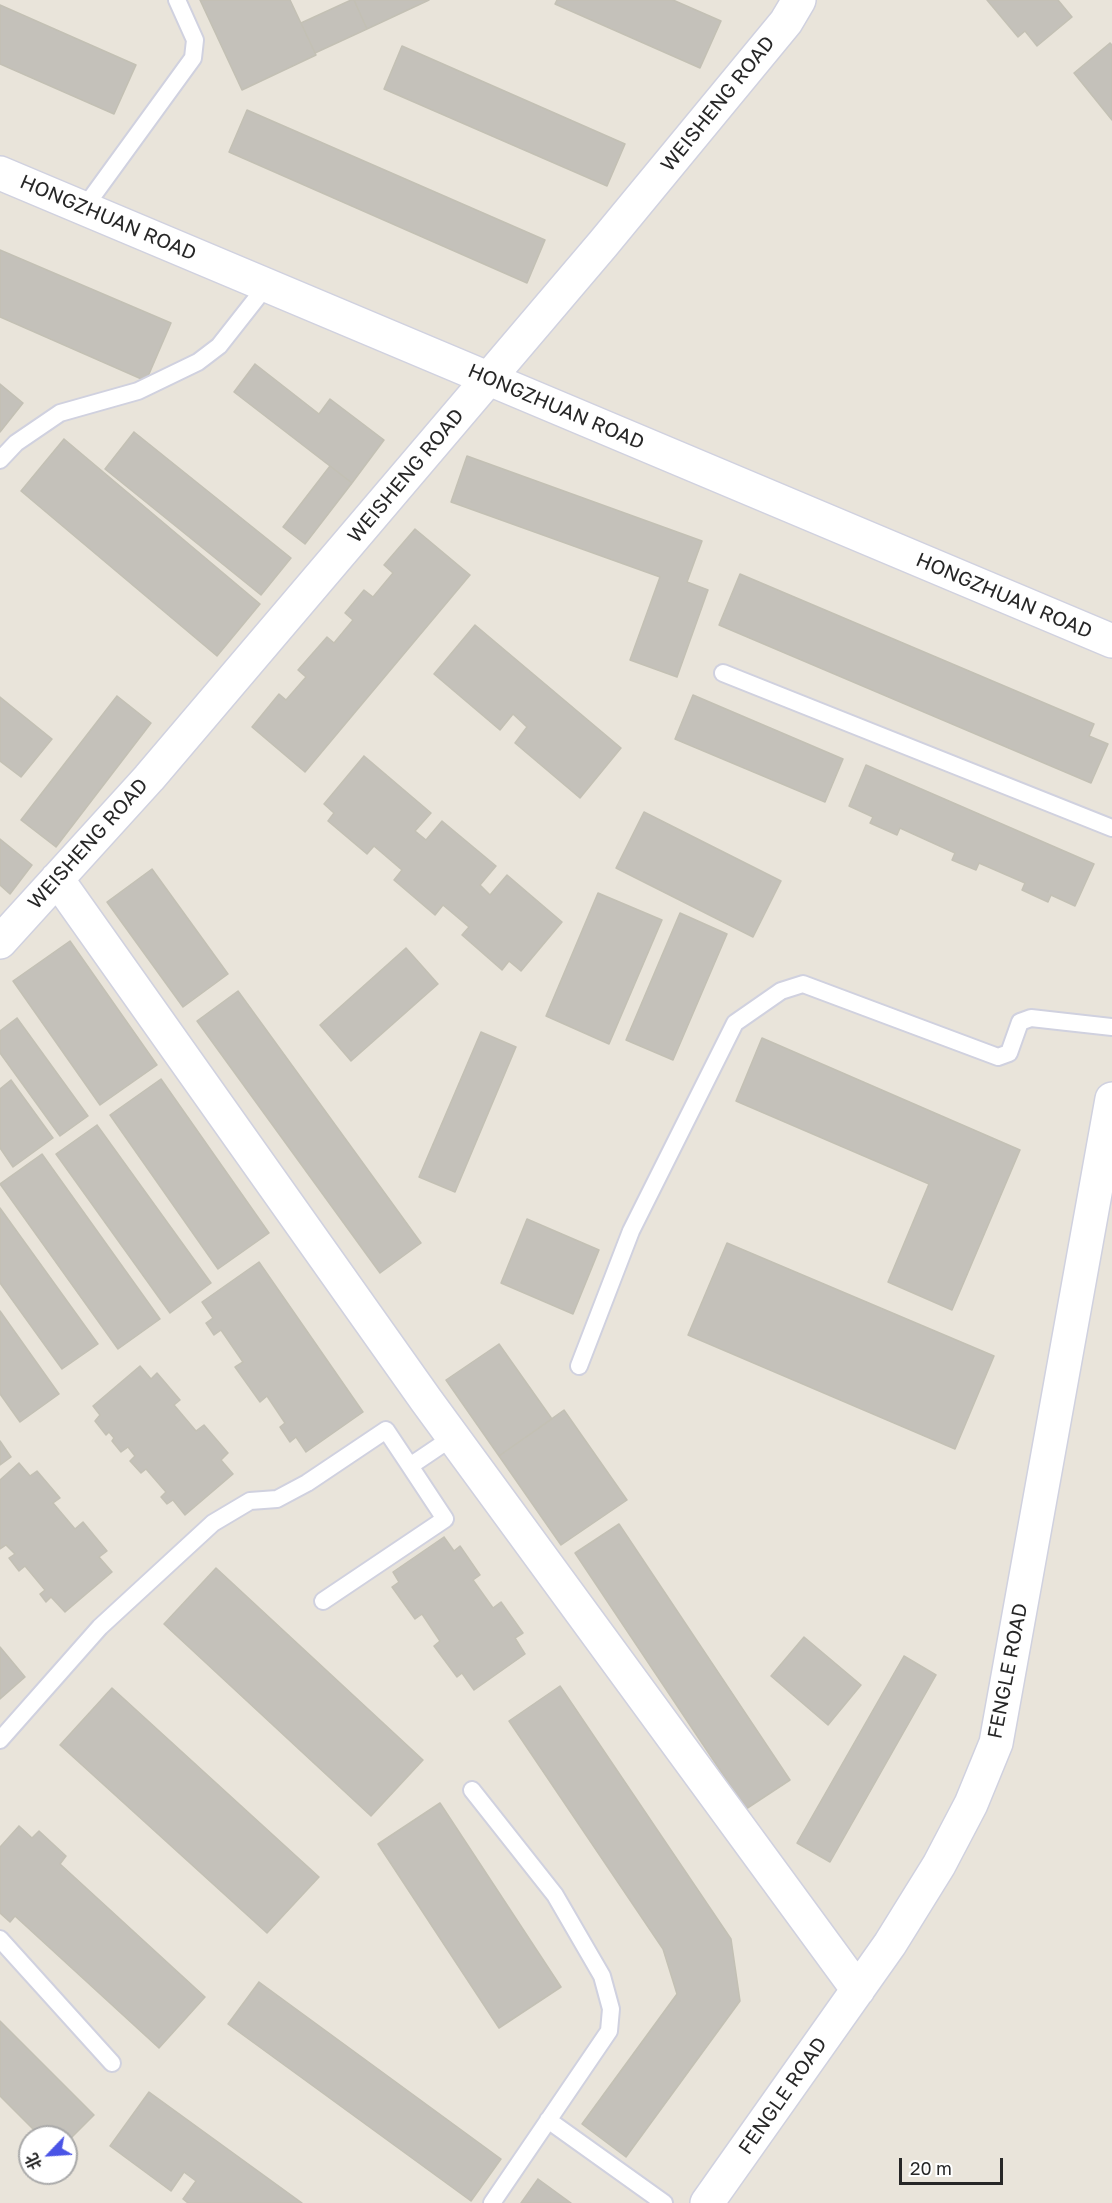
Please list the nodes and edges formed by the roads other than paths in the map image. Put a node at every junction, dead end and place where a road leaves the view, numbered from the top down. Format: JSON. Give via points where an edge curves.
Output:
{"nodes":[{"id":1,"x":177,"y":0,"type":"edge"},
{"id":2,"x":799,"y":0,"type":"edge"},
{"id":3,"x":0,"y":172,"type":"edge"},
{"id":4,"x":84,"y":208,"type":"junction"},
{"id":5,"x":267,"y":285,"type":"junction"},
{"id":6,"x":489,"y":379,"type":"junction"},
{"id":7,"x":0,"y":460,"type":"edge"},
{"id":8,"x":1112,"y":641,"type":"edge"},
{"id":9,"x":723,"y":673,"type":"dead end"},
{"id":10,"x":1112,"y":828,"type":"edge"},
{"id":11,"x":57,"y":879,"type":"junction"},
{"id":12,"x":0,"y":942,"type":"edge"},
{"id":13,"x":1112,"y":1028,"type":"edge"},
{"id":14,"x":1112,"y":1099,"type":"edge"},
{"id":15,"x":579,"y":1366,"type":"dead end"},
{"id":16,"x":453,"y":1437,"type":"junction"},
{"id":17,"x":410,"y":1466,"type":"junction"},
{"id":18,"x":323,"y":1601,"type":"dead end"},
{"id":19,"x":0,"y":1740,"type":"edge"},
{"id":20,"x":472,"y":1790,"type":"dead end"},
{"id":21,"x":0,"y":1939,"type":"edge"},
{"id":22,"x":858,"y":1990,"type":"junction"},
{"id":23,"x":112,"y":2063,"type":"dead end"},
{"id":24,"x":548,"y":2120,"type":"junction"},
{"id":25,"x":492,"y":2203,"type":"edge"},
{"id":26,"x":664,"y":2203,"type":"edge"},
{"id":27,"x":707,"y":2203,"type":"edge"}],
"edges":[{"from":1,"to":4,"type":"lane","via":[[195,40],[193,58]]},
{"from":2,"to":6,"type":"street","name":"WEISHENG ROAD","via":[[786,22]]},
{"from":3,"to":4,"type":"street","name":"HONGZHUAN ROAD"},
{"from":4,"to":5,"type":"street","name":"HONGZHUAN ROAD"},
{"from":5,"to":6,"type":"street","name":"HONGZHUAN ROAD"},
{"from":5,"to":7,"type":"lane","via":[[219,346],[198,362],[138,392],[60,413],[16,443]]},
{"from":6,"to":8,"type":"street","name":"HONGZHUAN ROAD"},
{"from":6,"to":11,"type":"street","name":"WEISHENG ROAD","via":[[157,769]]},
{"from":9,"to":10,"type":"lane"},
{"from":11,"to":12,"type":"street","name":"WEISHENG ROAD"},
{"from":11,"to":16,"type":"street"},
{"from":13,"to":15,"type":"lane","via":[[1031,1018],[1020,1022],[1010,1053],[998,1057],[803,984],[781,991],[735,1023],[631,1231]]},
{"from":14,"to":22,"type":"street","name":"FENGLE ROAD","via":[[996,1743],[971,1804],[939,1865]]},
{"from":16,"to":17,"type":"lane"},
{"from":16,"to":22,"type":"street"},
{"from":17,"to":18,"type":"lane","via":[[445,1519]]},
{"from":17,"to":19,"type":"lane","via":[[386,1430],[307,1483],[277,1498],[250,1501],[213,1523],[100,1628]]},
{"from":20,"to":24,"type":"lane","via":[[555,1895],[602,1976],[611,2009],[609,2031]]},
{"from":21,"to":23,"type":"lane"},
{"from":22,"to":27,"type":"street","name":"FENGLE ROAD"},
{"from":24,"to":25,"type":"lane"},
{"from":24,"to":26,"type":"lane"}]}
